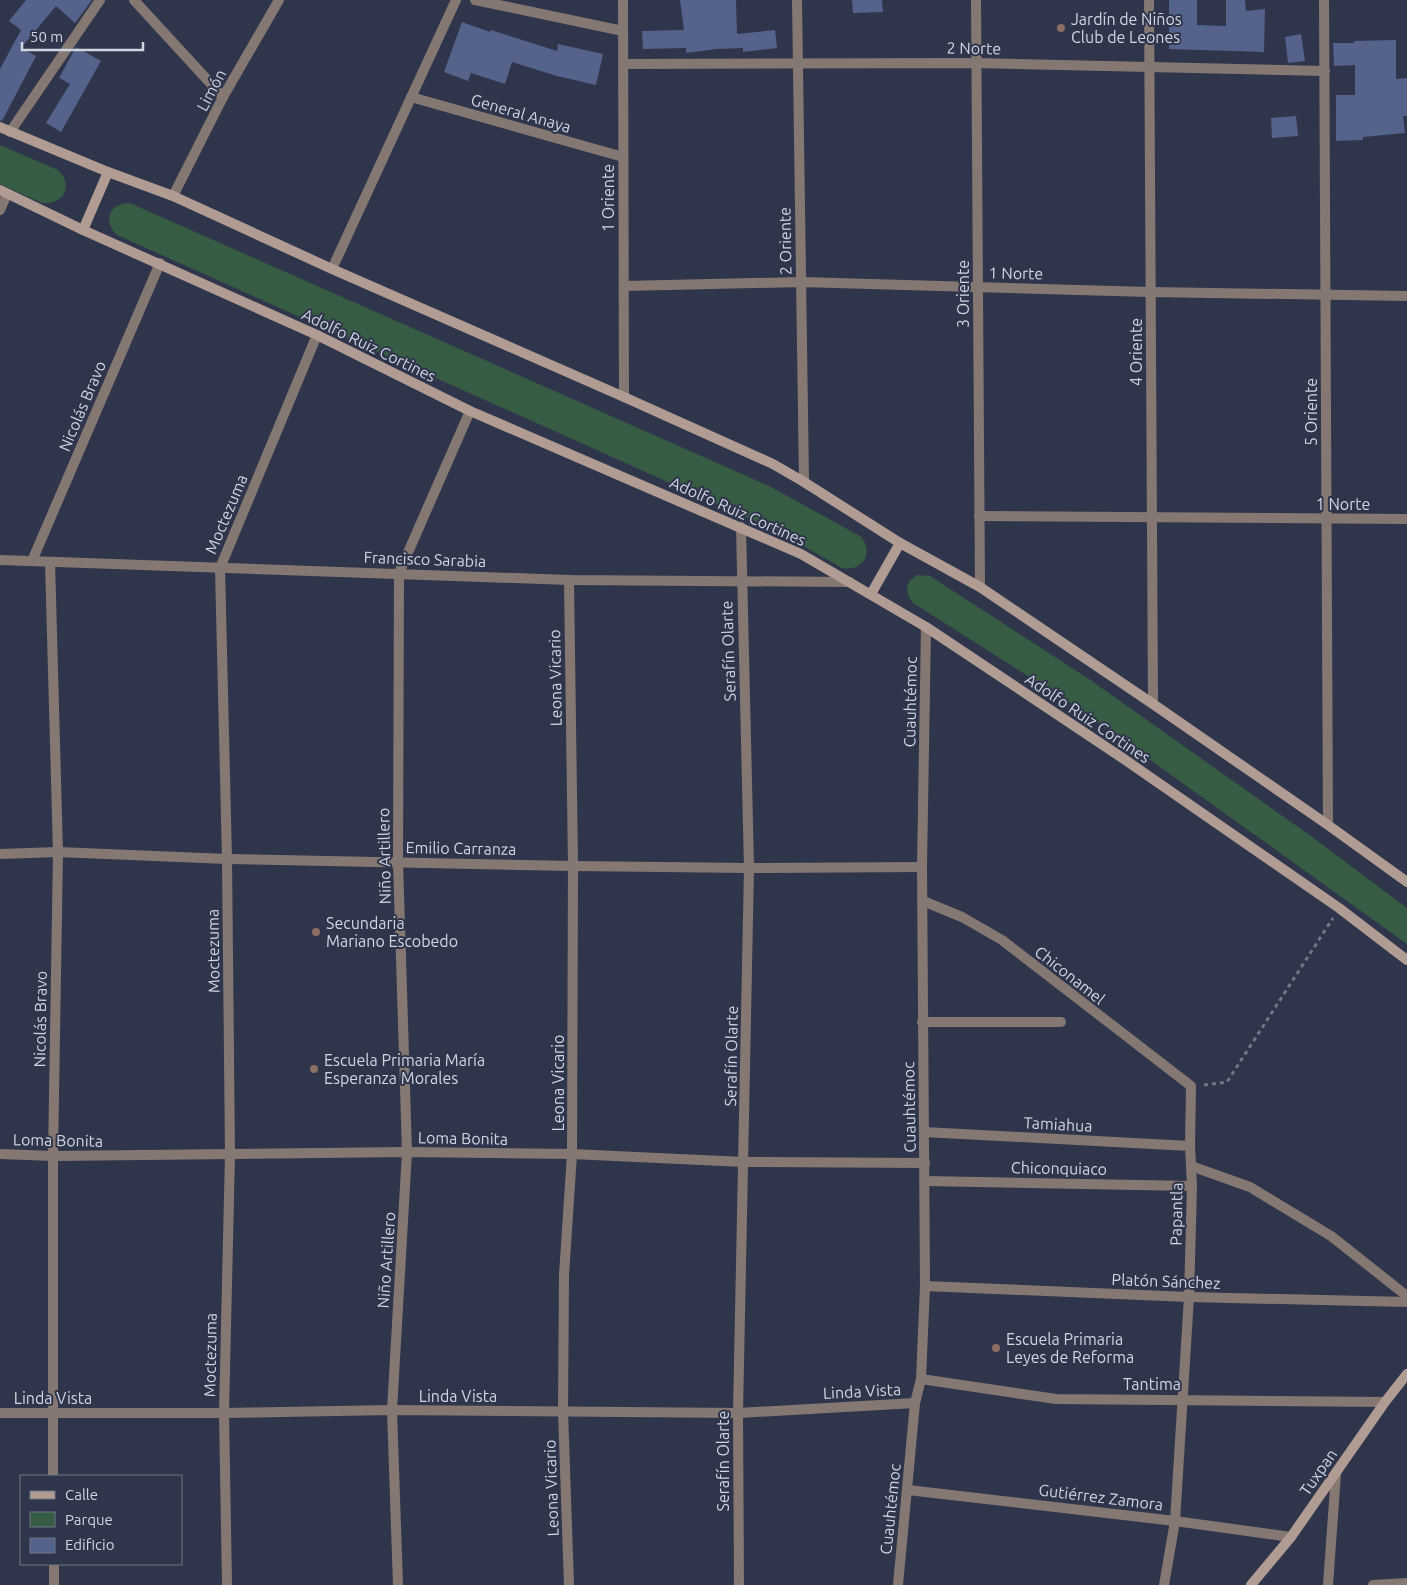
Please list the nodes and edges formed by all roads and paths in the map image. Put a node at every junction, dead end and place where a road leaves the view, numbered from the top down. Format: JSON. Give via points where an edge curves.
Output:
{"nodes":[{"id":1,"x":100,"y":0,"type":"edge"},
{"id":2,"x":134,"y":0,"type":"edge"},
{"id":3,"x":279,"y":0,"type":"edge"},
{"id":4,"x":456,"y":0,"type":"edge"},
{"id":5,"x":475,"y":0,"type":"edge"},
{"id":6,"x":623,"y":0,"type":"edge"},
{"id":7,"x":797,"y":0,"type":"edge"},
{"id":8,"x":976,"y":0,"type":"edge"},
{"id":9,"x":1149,"y":0,"type":"edge"},
{"id":10,"x":1324,"y":0,"type":"edge"},
{"id":11,"x":623,"y":31,"type":"junction"},
{"id":12,"x":798,"y":63,"type":"junction"},
{"id":13,"x":977,"y":63,"type":"junction"},
{"id":14,"x":623,"y":64,"type":"junction"},
{"id":15,"x":1149,"y":67,"type":"junction"},
{"id":16,"x":1325,"y":71,"type":"junction"},
{"id":17,"x":223,"y":97,"type":"junction"},
{"id":18,"x":411,"y":97,"type":"junction"},
{"id":19,"x":5,"y":130,"type":"edge"},
{"id":20,"x":623,"y":157,"type":"junction"},
{"id":21,"x":108,"y":172,"type":"junction"},
{"id":22,"x":3,"y":192,"type":"edge"},
{"id":23,"x":173,"y":196,"type":"junction"},
{"id":24,"x":0,"y":210,"type":"edge"},
{"id":25,"x":83,"y":230,"type":"junction"},
{"id":26,"x":160,"y":264,"type":"junction"},
{"id":27,"x":332,"y":269,"type":"junction"},
{"id":28,"x":801,"y":282,"type":"junction"},
{"id":29,"x":624,"y":286,"type":"junction"},
{"id":30,"x":978,"y":288,"type":"junction"},
{"id":31,"x":1150,"y":292,"type":"junction"},
{"id":32,"x":1326,"y":294,"type":"junction"},
{"id":33,"x":1407,"y":296,"type":"edge"},
{"id":34,"x":317,"y":335,"type":"junction"},
{"id":35,"x":624,"y":397,"type":"junction"},
{"id":36,"x":470,"y":411,"type":"junction"},
{"id":37,"x":804,"y":482,"type":"junction"},
{"id":38,"x":979,"y":516,"type":"junction"},
{"id":39,"x":1152,"y":517,"type":"junction"},
{"id":40,"x":1327,"y":518,"type":"junction"},
{"id":41,"x":1407,"y":519,"type":"edge"},
{"id":42,"x":741,"y":527,"type":"junction"},
{"id":43,"x":900,"y":543,"type":"junction"},
{"id":44,"x":0,"y":560,"type":"edge"},
{"id":45,"x":32,"y":561,"type":"junction"},
{"id":46,"x":50,"y":562,"type":"junction"},
{"id":47,"x":220,"y":568,"type":"junction"},
{"id":48,"x":399,"y":573,"type":"junction"},
{"id":49,"x":569,"y":580,"type":"junction"},
{"id":50,"x":741,"y":580,"type":"junction"},
{"id":51,"x":850,"y":582,"type":"junction"},
{"id":52,"x":980,"y":587,"type":"junction"},
{"id":53,"x":871,"y":594,"type":"junction"},
{"id":54,"x":926,"y":627,"type":"junction"},
{"id":55,"x":1153,"y":704,"type":"junction"},
{"id":56,"x":1328,"y":825,"type":"junction"},
{"id":57,"x":58,"y":852,"type":"junction"},
{"id":58,"x":0,"y":854,"type":"edge"},
{"id":59,"x":226,"y":859,"type":"junction"},
{"id":60,"x":398,"y":862,"type":"junction"},
{"id":61,"x":573,"y":866,"type":"junction"},
{"id":62,"x":922,"y":867,"type":"junction"},
{"id":63,"x":749,"y":868,"type":"junction"},
{"id":64,"x":1407,"y":882,"type":"edge"},
{"id":65,"x":922,"y":901,"type":"junction"},
{"id":66,"x":1339,"y":908,"type":"junction"},
{"id":67,"x":1407,"y":960,"type":"edge"},
{"id":68,"x":922,"y":1022,"type":"junction"},
{"id":69,"x":1062,"y":1022,"type":"dead end"},
{"id":70,"x":1191,"y":1086,"type":"junction"},
{"id":71,"x":924,"y":1132,"type":"junction"},
{"id":72,"x":1190,"y":1146,"type":"junction"},
{"id":73,"x":408,"y":1152,"type":"junction"},
{"id":74,"x":0,"y":1154,"type":"edge"},
{"id":75,"x":230,"y":1154,"type":"junction"},
{"id":76,"x":572,"y":1154,"type":"junction"},
{"id":77,"x":53,"y":1156,"type":"junction"},
{"id":78,"x":744,"y":1162,"type":"junction"},
{"id":79,"x":925,"y":1162,"type":"junction"},
{"id":80,"x":1191,"y":1166,"type":"junction"},
{"id":81,"x":925,"y":1180,"type":"junction"},
{"id":82,"x":1192,"y":1186,"type":"junction"},
{"id":83,"x":925,"y":1286,"type":"junction"},
{"id":84,"x":1407,"y":1296,"type":"edge"},
{"id":85,"x":1189,"y":1297,"type":"junction"},
{"id":86,"x":1407,"y":1302,"type":"edge"},
{"id":87,"x":1407,"y":1374,"type":"edge"},
{"id":88,"x":921,"y":1379,"type":"junction"},
{"id":89,"x":1182,"y":1399,"type":"junction"},
{"id":90,"x":1385,"y":1402,"type":"junction"},
{"id":91,"x":915,"y":1403,"type":"junction"},
{"id":92,"x":392,"y":1410,"type":"junction"},
{"id":93,"x":563,"y":1411,"type":"junction"},
{"id":94,"x":0,"y":1413,"type":"edge"},
{"id":95,"x":52,"y":1413,"type":"junction"},
{"id":96,"x":224,"y":1413,"type":"junction"},
{"id":97,"x":738,"y":1414,"type":"junction"},
{"id":98,"x":1336,"y":1474,"type":"junction"},
{"id":99,"x":53,"y":1475,"type":"edge"},
{"id":100,"x":908,"y":1490,"type":"junction"},
{"id":101,"x":1175,"y":1521,"type":"junction"},
{"id":102,"x":1291,"y":1537,"type":"junction"},
{"id":103,"x":54,"y":1565,"type":"edge"},
{"id":104,"x":1407,"y":1583,"type":"edge"},
{"id":105,"x":54,"y":1585,"type":"edge"},
{"id":106,"x":227,"y":1585,"type":"edge"},
{"id":107,"x":398,"y":1585,"type":"edge"},
{"id":108,"x":569,"y":1585,"type":"edge"},
{"id":109,"x":739,"y":1585,"type":"edge"},
{"id":110,"x":898,"y":1585,"type":"edge"},
{"id":111,"x":1164,"y":1585,"type":"edge"},
{"id":112,"x":1251,"y":1585,"type":"edge"},
{"id":113,"x":1328,"y":1585,"type":"edge"},
{"id":114,"x":1373,"y":1585,"type":"edge"}],
"edges":[{"from":1,"to":19,"type":"street"},
{"from":2,"to":17,"type":"street"},
{"from":3,"to":17,"type":"street","name":"Limón"},
{"from":4,"to":18,"type":"street"},
{"from":5,"to":11,"type":"street"},
{"from":6,"to":11,"type":"street","name":"1 Oriente"},
{"from":7,"to":12,"type":"street","name":"2 Oriente"},
{"from":8,"to":13,"type":"street","name":"3 Oriente"},
{"from":9,"to":15,"type":"street","name":"4 Oriente"},
{"from":10,"to":16,"type":"street","name":"5 Oriente"},
{"from":11,"to":14,"type":"street","name":"1 Oriente"},
{"from":12,"to":13,"type":"street","name":"2 Norte"},
{"from":12,"to":14,"type":"street","name":"2 Norte"},
{"from":12,"to":28,"type":"street","name":"2 Oriente"},
{"from":13,"to":15,"type":"street","name":"2 Norte"},
{"from":13,"to":30,"type":"street","name":"3 Oriente"},
{"from":14,"to":20,"type":"street","name":"1 Oriente"},
{"from":15,"to":16,"type":"street","name":"2 Norte"},
{"from":15,"to":31,"type":"street","name":"4 Oriente"},
{"from":16,"to":32,"type":"street","name":"5 Oriente"},
{"from":17,"to":23,"type":"street","name":"Limón"},
{"from":18,"to":20,"type":"street","name":"General Anaya"},
{"from":18,"to":27,"type":"street"},
{"from":19,"to":21,"type":"main road"},
{"from":20,"to":29,"type":"street","name":"1 Oriente"},
{"from":21,"to":23,"type":"main road"},
{"from":21,"to":25,"type":"main road"},
{"from":22,"to":24,"type":"street"},
{"from":22,"to":25,"type":"main road","name":"Adolfo Ruiz Cortines"},
{"from":23,"to":27,"type":"main road"},
{"from":25,"to":26,"type":"main road","name":"Adolfo Ruiz Cortines"},
{"from":26,"to":34,"type":"main road","name":"Adolfo Ruiz Cortines"},
{"from":26,"to":45,"type":"street","name":"Nicolás Bravo"},
{"from":27,"to":35,"type":"main road"},
{"from":28,"to":29,"type":"street","name":"1 Norte"},
{"from":28,"to":30,"type":"street","name":"1 Norte"},
{"from":28,"to":37,"type":"street","name":"2 Oriente"},
{"from":29,"to":35,"type":"street","name":"1 Oriente"},
{"from":30,"to":31,"type":"street","name":"1 Norte"},
{"from":30,"to":38,"type":"street","name":"3 Oriente"},
{"from":31,"to":32,"type":"street","name":"1 Norte"},
{"from":31,"to":39,"type":"street","name":"4 Oriente"},
{"from":32,"to":33,"type":"street","name":"1 Norte"},
{"from":32,"to":40,"type":"street","name":"5 Oriente"},
{"from":34,"to":36,"type":"main road","name":"Adolfo Ruiz Cortines"},
{"from":34,"to":47,"type":"street","name":"Moctezuma"},
{"from":35,"to":37,"type":"main road","via":[[773,464]]},
{"from":36,"to":42,"type":"main road","name":"Adolfo Ruiz Cortines"},
{"from":36,"to":48,"type":"street","name":"Niño Artillero"},
{"from":37,"to":43,"type":"main road"},
{"from":38,"to":39,"type":"street","name":"1 Norte"},
{"from":38,"to":52,"type":"street","name":"3 Oriente"},
{"from":39,"to":40,"type":"street","name":"1 Norte"},
{"from":39,"to":55,"type":"street","name":"4 Oriente"},
{"from":40,"to":41,"type":"street","name":"1 Norte"},
{"from":40,"to":56,"type":"street","name":"5 Oriente"},
{"from":42,"to":50,"type":"street","name":"Serafín Olarte"},
{"from":42,"to":51,"type":"main road","name":"Adolfo Ruiz Cortines","via":[[801,554]]},
{"from":43,"to":52,"type":"main road"},
{"from":43,"to":53,"type":"main road"},
{"from":44,"to":45,"type":"street","name":"Francisco Sarabia"},
{"from":45,"to":46,"type":"street","name":"Francisco Sarabia"},
{"from":46,"to":47,"type":"street","name":"Francisco Sarabia"},
{"from":46,"to":57,"type":"street","name":"Nicolás Bravo"},
{"from":47,"to":48,"type":"street","name":"Francisco Sarabia"},
{"from":47,"to":59,"type":"street","name":"Moctezuma"},
{"from":48,"to":49,"type":"street","name":"Francisco Sarabia"},
{"from":48,"to":60,"type":"street","name":"Niño Artillero"},
{"from":49,"to":50,"type":"street","name":"Francisco Sarabia"},
{"from":49,"to":61,"type":"street","name":"Leona Vicario"},
{"from":50,"to":51,"type":"street","name":"Francisco Sarabia"},
{"from":50,"to":63,"type":"street","name":"Serafín Olarte"},
{"from":51,"to":53,"type":"main road","name":"Adolfo Ruiz Cortines"},
{"from":52,"to":55,"type":"main road"},
{"from":53,"to":54,"type":"main road","name":"Adolfo Ruiz Cortines"},
{"from":54,"to":62,"type":"street","name":"Cuauhtémoc"},
{"from":54,"to":66,"type":"main road","name":"Adolfo Ruiz Cortines"},
{"from":55,"to":56,"type":"main road"},
{"from":56,"to":64,"type":"main road"},
{"from":57,"to":58,"type":"street","name":"Emilio Carranza"},
{"from":57,"to":59,"type":"street","name":"Emilio Carranza"},
{"from":57,"to":77,"type":"street","name":"Nicolás Bravo"},
{"from":59,"to":60,"type":"street","name":"Emilio Carranza"},
{"from":59,"to":75,"type":"street","name":"Moctezuma"},
{"from":60,"to":61,"type":"street","name":"Emilio Carranza"},
{"from":60,"to":73,"type":"street","name":"Niño Artillero"},
{"from":61,"to":63,"type":"street","name":"Emilio Carranza"},
{"from":61,"to":76,"type":"street","name":"Leona Vicario"},
{"from":62,"to":63,"type":"street","name":"Emilio Carranza"},
{"from":62,"to":65,"type":"street","name":"Cuauhtémoc"},
{"from":63,"to":78,"type":"street","name":"Serafín Olarte"},
{"from":65,"to":68,"type":"street","name":"Cuauhtémoc"},
{"from":65,"to":70,"type":"street","name":"Chiconamel","via":[[962,917],[1002,940]]},
{"from":66,"to":67,"type":"main road","name":"Adolfo Ruiz Cortines"},
{"from":66,"to":70,"type":"path","via":[[1227,1082]]},
{"from":68,"to":69,"type":"street"},
{"from":68,"to":71,"type":"street","name":"Cuauhtémoc"},
{"from":70,"to":72,"type":"street","name":"Papantla"},
{"from":71,"to":72,"type":"street","name":"Tamiahua"},
{"from":71,"to":79,"type":"street","name":"Cuauhtémoc"},
{"from":72,"to":80,"type":"street","name":"Papantla"},
{"from":73,"to":75,"type":"street","name":"Loma Bonita"},
{"from":73,"to":76,"type":"street","name":"Loma Bonita"},
{"from":73,"to":92,"type":"street","name":"Niño Artillero"},
{"from":74,"to":77,"type":"street","name":"Loma Bonita"},
{"from":75,"to":77,"type":"street","name":"Loma Bonita"},
{"from":75,"to":96,"type":"street","name":"Moctezuma"},
{"from":76,"to":78,"type":"street","name":"Loma Bonita"},
{"from":76,"to":93,"type":"street","name":"Leona Vicario","via":[[564,1275]]},
{"from":77,"to":95,"type":"street","name":"Nicolás Bravo"},
{"from":78,"to":79,"type":"street","name":"Loma Bonita"},
{"from":78,"to":97,"type":"street","name":"Serafín Olarte"},
{"from":79,"to":81,"type":"street","name":"Cuauhtémoc"},
{"from":80,"to":82,"type":"street","name":"Papantla"},
{"from":80,"to":84,"type":"street","via":[[1250,1187],[1331,1236]]},
{"from":81,"to":82,"type":"street","name":"Chiconquiaco"},
{"from":81,"to":83,"type":"street","name":"Cuauhtémoc"},
{"from":82,"to":85,"type":"street","name":"Papantla"},
{"from":83,"to":85,"type":"street","name":"Platón Sánchez"},
{"from":83,"to":88,"type":"street","name":"Cuauhtémoc"},
{"from":85,"to":86,"type":"street","name":"Platón Sánchez"},
{"from":85,"to":89,"type":"street","name":"Papantla"},
{"from":87,"to":90,"type":"main road","name":"Tuxpan"},
{"from":88,"to":89,"type":"street","name":"Tantima","via":[[1056,1399]]},
{"from":88,"to":91,"type":"street","name":"Cuauhtémoc"},
{"from":89,"to":90,"type":"street","name":"Tantima"},
{"from":89,"to":101,"type":"street","name":"Papantla"},
{"from":90,"to":98,"type":"main road","name":"Tuxpan"},
{"from":91,"to":97,"type":"street","name":"Linda Vista"},
{"from":91,"to":100,"type":"street","name":"Cuauhtémoc"},
{"from":92,"to":93,"type":"street","name":"Linda Vista"},
{"from":92,"to":96,"type":"street","name":"Linda Vista"},
{"from":92,"to":107,"type":"street","name":"Niño Artillero"},
{"from":93,"to":97,"type":"street","name":"Linda Vista"},
{"from":93,"to":108,"type":"street","name":"Leona Vicario"},
{"from":94,"to":95,"type":"street","name":"Linda Vista"},
{"from":95,"to":96,"type":"street","name":"Linda Vista"},
{"from":95,"to":99,"type":"street","name":"Nicolás Bravo"},
{"from":96,"to":106,"type":"street","name":"Moctezuma"},
{"from":97,"to":109,"type":"street","name":"Serafín Olarte"},
{"from":98,"to":102,"type":"main road","name":"Tuxpan"},
{"from":98,"to":113,"type":"street"},
{"from":100,"to":101,"type":"street","name":"Gutiérrez Zamora"},
{"from":100,"to":110,"type":"street","name":"Cuauhtémoc"},
{"from":101,"to":102,"type":"street","name":"Gutiérrez Zamora"},
{"from":101,"to":111,"type":"street","name":"Papantla"},
{"from":102,"to":112,"type":"main road","name":"Tuxpan"},
{"from":103,"to":105,"type":"street"},
{"from":104,"to":114,"type":"street"}]}
